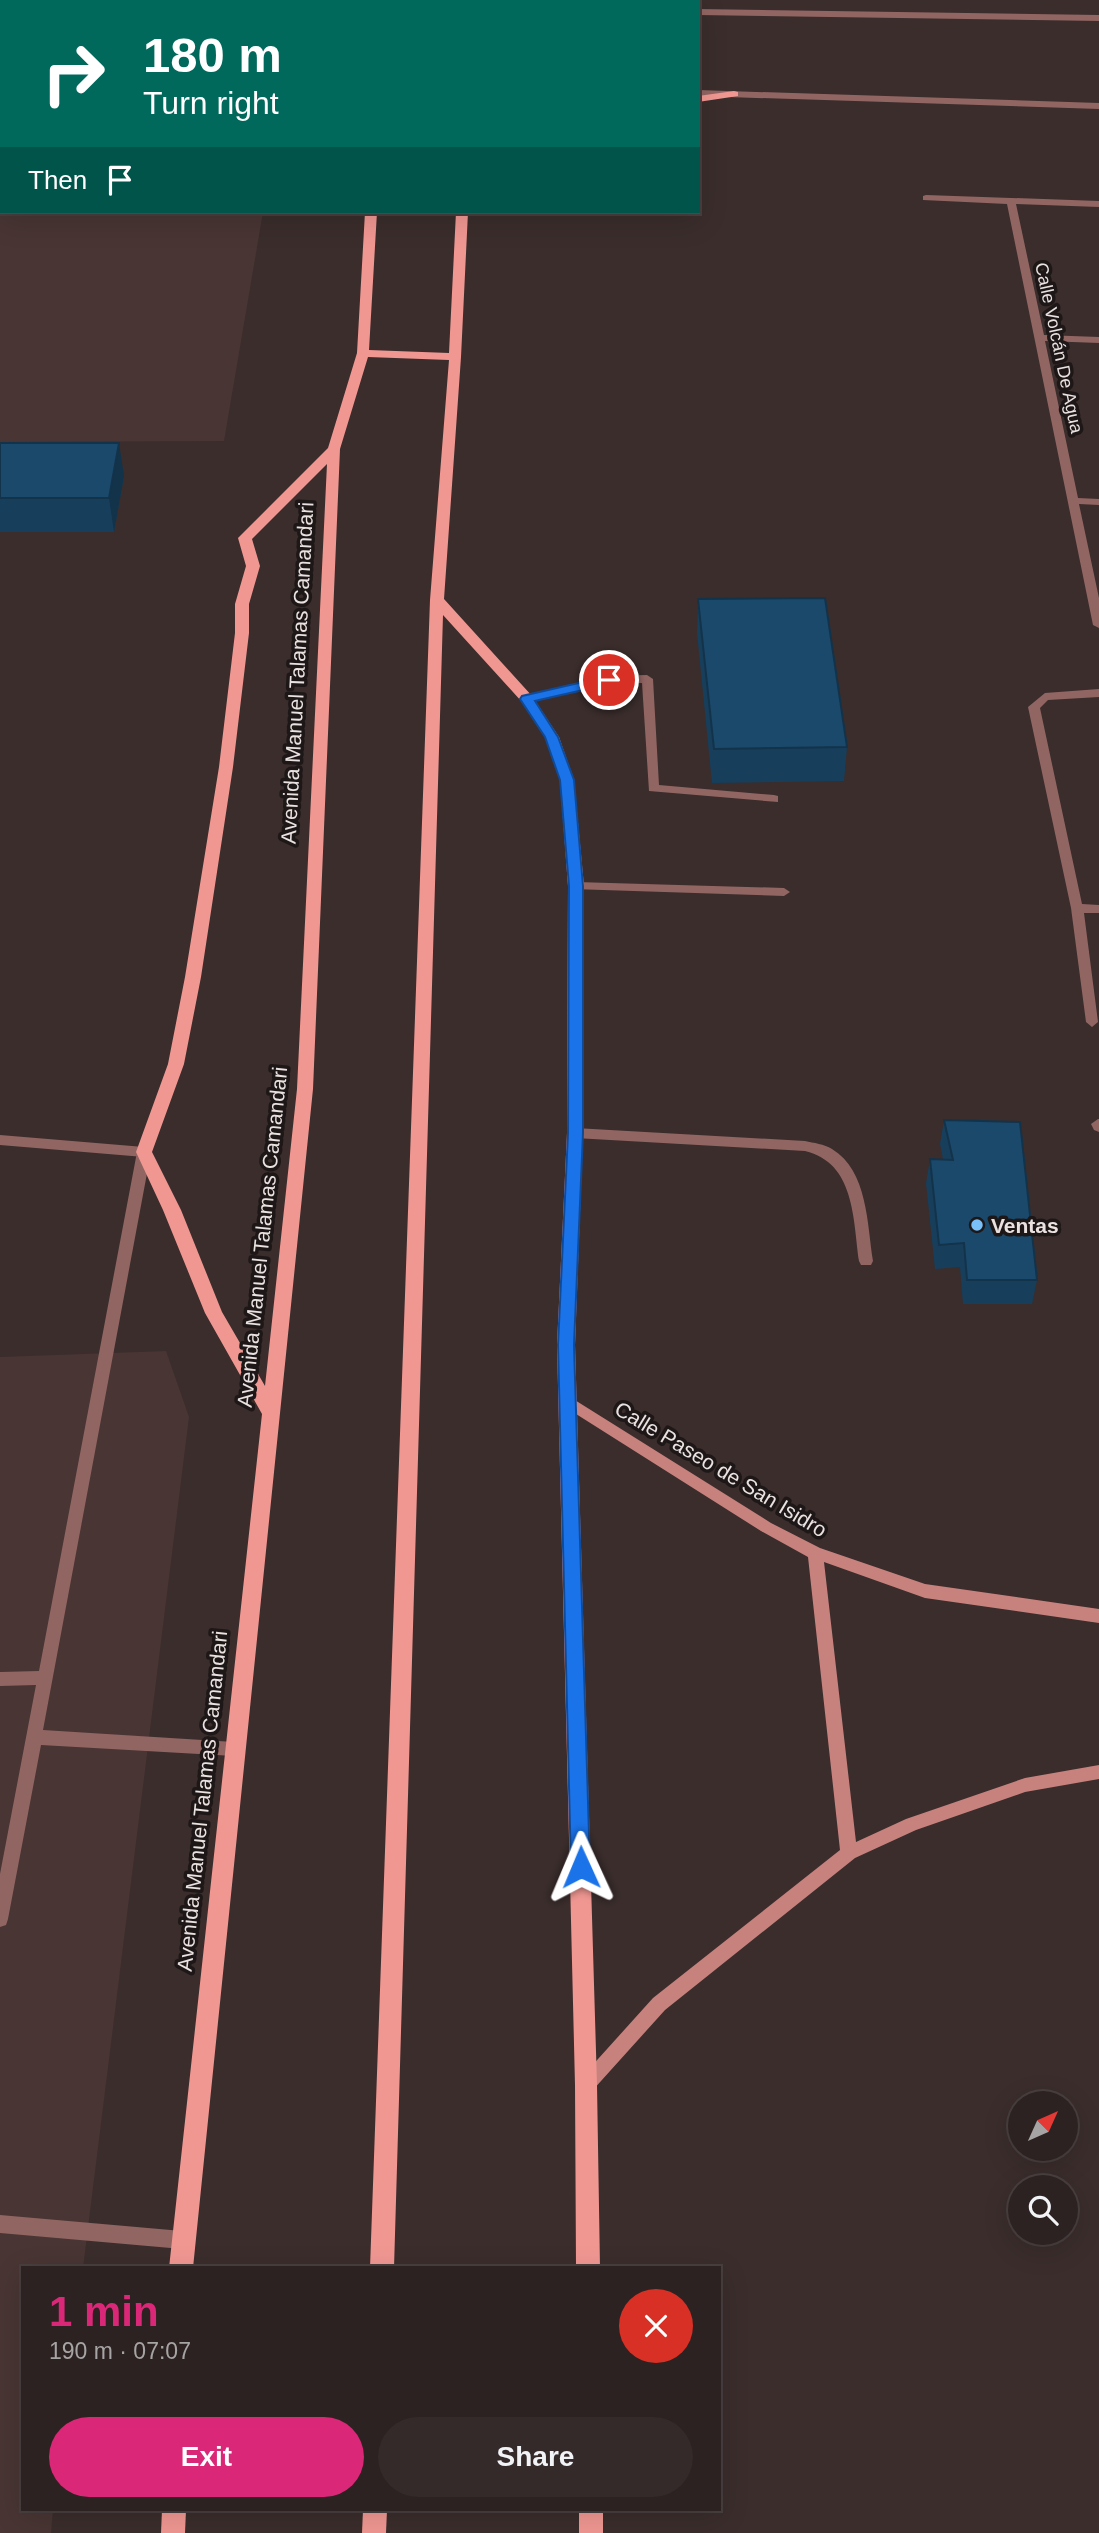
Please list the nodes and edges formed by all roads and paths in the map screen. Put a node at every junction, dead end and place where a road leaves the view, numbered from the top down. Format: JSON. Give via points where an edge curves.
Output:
{"nodes":[{"id":1,"x":700,"y":12,"type":"edge"},
{"id":2,"x":1099,"y":18,"type":"edge"},
{"id":3,"x":700,"y":93,"type":"edge"},
{"id":4,"x":734,"y":94,"type":"junction"},
{"id":5,"x":700,"y":99,"type":"edge"},
{"id":6,"x":1099,"y":106,"type":"edge"},
{"id":7,"x":926,"y":198,"type":"dead end"},
{"id":8,"x":1011,"y":201,"type":"junction"},
{"id":9,"x":1099,"y":204,"type":"edge"},
{"id":10,"x":371,"y":214,"type":"edge"},
{"id":11,"x":464,"y":214,"type":"edge"},
{"id":12,"x":1040,"y":338,"type":"junction"},
{"id":13,"x":1099,"y":340,"type":"edge"},
{"id":14,"x":363,"y":353,"type":"junction"},
{"id":15,"x":455,"y":357,"type":"junction"},
{"id":16,"x":334,"y":449,"type":"junction"},
{"id":17,"x":1073,"y":501,"type":"junction"},
{"id":18,"x":1099,"y":502,"type":"edge"},
{"id":19,"x":436,"y":600,"type":"junction"},
{"id":20,"x":1099,"y":625,"type":"edge"},
{"id":21,"x":1099,"y":693,"type":"edge"},
{"id":22,"x":527,"y":699,"type":"junction"},
{"id":23,"x":774,"y":799,"type":"dead end"},
{"id":24,"x":576,"y":886,"type":"junction"},
{"id":25,"x":784,"y":892,"type":"dead end"},
{"id":26,"x":1077,"y":908,"type":"junction"},
{"id":27,"x":1099,"y":909,"type":"edge"},
{"id":28,"x":1092,"y":1022,"type":"dead end"},
{"id":29,"x":575,"y":1133,"type":"junction"},
{"id":30,"x":0,"y":1140,"type":"edge"},
{"id":31,"x":144,"y":1152,"type":"junction"},
{"id":32,"x":866,"y":1261,"type":"dead end"},
{"id":33,"x":570,"y":1404,"type":"junction"},
{"id":34,"x":270,"y":1412,"type":"junction"},
{"id":35,"x":815,"y":1553,"type":"junction"},
{"id":36,"x":1099,"y":1616,"type":"edge"},
{"id":37,"x":46,"y":1678,"type":"junction"},
{"id":38,"x":0,"y":1679,"type":"edge"},
{"id":39,"x":34,"y":1737,"type":"junction"},
{"id":40,"x":234,"y":1749,"type":"junction"},
{"id":41,"x":1099,"y":1772,"type":"edge"},
{"id":42,"x":849,"y":1853,"type":"junction"},
{"id":43,"x":0,"y":1919,"type":"edge"},
{"id":44,"x":586,"y":2085,"type":"junction"},
{"id":45,"x":0,"y":2224,"type":"edge"},
{"id":46,"x":182,"y":2240,"type":"junction"},
{"id":47,"x":181,"y":2266,"type":"edge"},
{"id":48,"x":382,"y":2266,"type":"edge"},
{"id":49,"x":588,"y":2266,"type":"edge"},
{"id":50,"x":174,"y":2511,"type":"edge"},
{"id":51,"x":374,"y":2511,"type":"edge"},
{"id":52,"x":591,"y":2511,"type":"edge"},
{"id":53,"x":173,"y":2533,"type":"edge"},
{"id":54,"x":374,"y":2533,"type":"edge"},
{"id":55,"x":591,"y":2533,"type":"edge"}],
"edges":[{"from":1,"to":2,"type":"street"},
{"from":3,"to":4,"type":"street"},
{"from":4,"to":5,"type":"main road"},
{"from":4,"to":6,"type":"street"},
{"from":7,"to":8,"type":"street"},
{"from":8,"to":9,"type":"street"},
{"from":8,"to":12,"type":"street","name":"Calle Volcán De Agua"},
{"from":10,"to":14,"type":"main road","name":"Avenida Manuel Talamas Camandari"},
{"from":11,"to":15,"type":"main road"},
{"from":12,"to":13,"type":"street"},
{"from":12,"to":17,"type":"street","name":"Calle Volcán De Agua"},
{"from":14,"to":15,"type":"main road"},
{"from":14,"to":16,"type":"main road","name":"Avenida Manuel Talamas Camandari"},
{"from":15,"to":19,"type":"main road"},
{"from":16,"to":31,"type":"main road","via":[[245,538],[253,566],[242,604],[226,767],[193,977],[176,1064]]},
{"from":16,"to":34,"type":"main road","name":"Avenida Manuel Talamas Camandari","via":[[305,1089]]},
{"from":17,"to":18,"type":"street"},
{"from":17,"to":20,"type":"street","name":"Calle Volcán De Agua"},
{"from":19,"to":22,"type":"main road"},
{"from":19,"to":48,"type":"main road"},
{"from":21,"to":26,"type":"street","via":[[1045,697],[1034,707]]},
{"from":22,"to":23,"type":"street","via":[[609,680],[648,679],[653,788]]},
{"from":22,"to":24,"type":"main road","via":[[552,737],[567,780]]},
{"from":24,"to":25,"type":"street"},
{"from":24,"to":29,"type":"main road"},
{"from":26,"to":27,"type":"street"},
{"from":26,"to":28,"type":"street"},
{"from":29,"to":32,"type":"street","via":[[805,1146],[826,1152],[842,1165],[853,1186]]},
{"from":29,"to":33,"type":"main road","via":[[566,1345]]},
{"from":30,"to":31,"type":"street"},
{"from":31,"to":34,"type":"main road","via":[[215,1313]]},
{"from":31,"to":37,"type":"street"},
{"from":33,"to":35,"type":"main road","name":"Calle Paseo de San Isidro"},
{"from":33,"to":44,"type":"main road"},
{"from":34,"to":40,"type":"main road","name":"Avenida Manuel Talamas Camandari"},
{"from":35,"to":36,"type":"main road","name":"Calle Paseo de San Isidro","via":[[925,1591]]},
{"from":35,"to":42,"type":"main road"},
{"from":37,"to":38,"type":"street"},
{"from":37,"to":39,"type":"street"},
{"from":39,"to":40,"type":"street"},
{"from":39,"to":43,"type":"street"},
{"from":40,"to":46,"type":"main road","name":"Avenida Manuel Talamas Camandari"},
{"from":41,"to":42,"type":"main road","via":[[1025,1785],[912,1824]]},
{"from":42,"to":44,"type":"main road","via":[[659,2004]]},
{"from":44,"to":49,"type":"main road"},
{"from":45,"to":46,"type":"street"},
{"from":46,"to":47,"type":"main road","name":"Avenida Manuel Talamas Camandari"},
{"from":50,"to":53,"type":"main road"},
{"from":51,"to":54,"type":"main road"},
{"from":52,"to":55,"type":"main road"}]}
